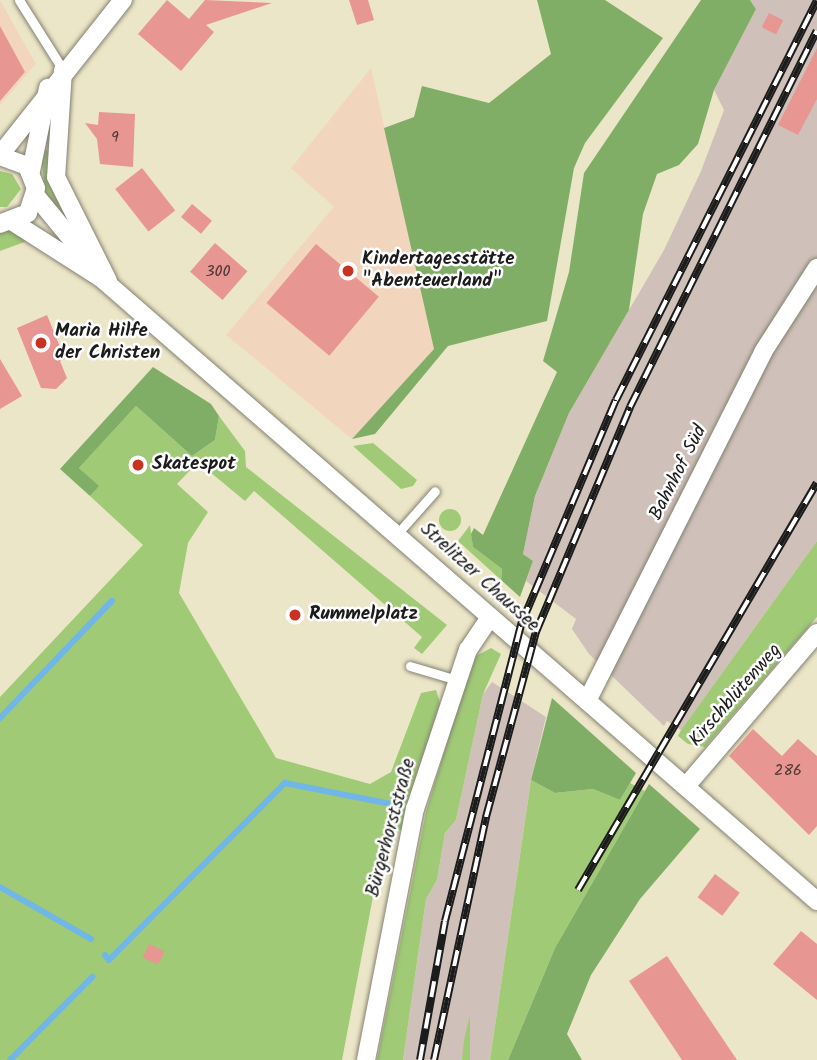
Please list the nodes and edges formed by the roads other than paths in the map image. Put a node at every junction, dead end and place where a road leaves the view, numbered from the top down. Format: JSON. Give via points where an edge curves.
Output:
{"nodes":[{"id":1,"x":19,"y":0,"type":"edge"},
{"id":2,"x":123,"y":0,"type":"edge"},
{"id":3,"x":63,"y":70,"type":"junction"},
{"id":4,"x":48,"y":88,"type":"junction"},
{"id":5,"x":0,"y":156,"type":"edge"},
{"id":6,"x":31,"y":171,"type":"junction"},
{"id":7,"x":36,"y":196,"type":"junction"},
{"id":8,"x":6,"y":223,"type":"edge"},
{"id":9,"x":817,"y":268,"type":"edge"},
{"id":10,"x":106,"y":283,"type":"junction"},
{"id":11,"x":435,"y":491,"type":"dead end"},
{"id":12,"x":397,"y":534,"type":"junction"},
{"id":13,"x":490,"y":617,"type":"junction"},
{"id":14,"x":817,"y":633,"type":"edge"},
{"id":15,"x":410,"y":666,"type":"dead end"},
{"id":16,"x":457,"y":680,"type":"junction"},
{"id":17,"x":587,"y":701,"type":"junction"},
{"id":18,"x":687,"y":785,"type":"junction"},
{"id":19,"x":817,"y":901,"type":"edge"},
{"id":20,"x":366,"y":1060,"type":"edge"}],
"edges":[{"from":1,"to":3,"type":"lane"},
{"from":2,"to":3,"type":"street"},
{"from":3,"to":4,"type":"street"},
{"from":3,"to":10,"type":"street","via":[[56,177]]},
{"from":4,"to":5,"type":"street"},
{"from":4,"to":6,"type":"street"},
{"from":5,"to":6,"type":"street"},
{"from":6,"to":7,"type":"street"},
{"from":7,"to":8,"type":"street"},
{"from":7,"to":10,"type":"street"},
{"from":8,"to":10,"type":"street"},
{"from":9,"to":17,"type":"street","name":"Bahnhof Süd","via":[[763,352]]},
{"from":10,"to":12,"type":"street","name":"Strelitzer Chaussee"},
{"from":11,"to":12,"type":"lane"},
{"from":12,"to":13,"type":"street","name":"Strelitzer Chaussee"},
{"from":13,"to":16,"type":"street","name":"Bürgerhorststraße"},
{"from":13,"to":17,"type":"street","name":"Strelitzer Chaussee"},
{"from":14,"to":18,"type":"street","name":"Kirschblütenweg"},
{"from":15,"to":16,"type":"lane"},
{"from":16,"to":20,"type":"street","name":"Bürgerhorststraße","via":[[413,817]]},
{"from":17,"to":18,"type":"street","name":"Strelitzer Chaussee"},
{"from":18,"to":19,"type":"street","name":"Strelitzer Chaussee"}]}
